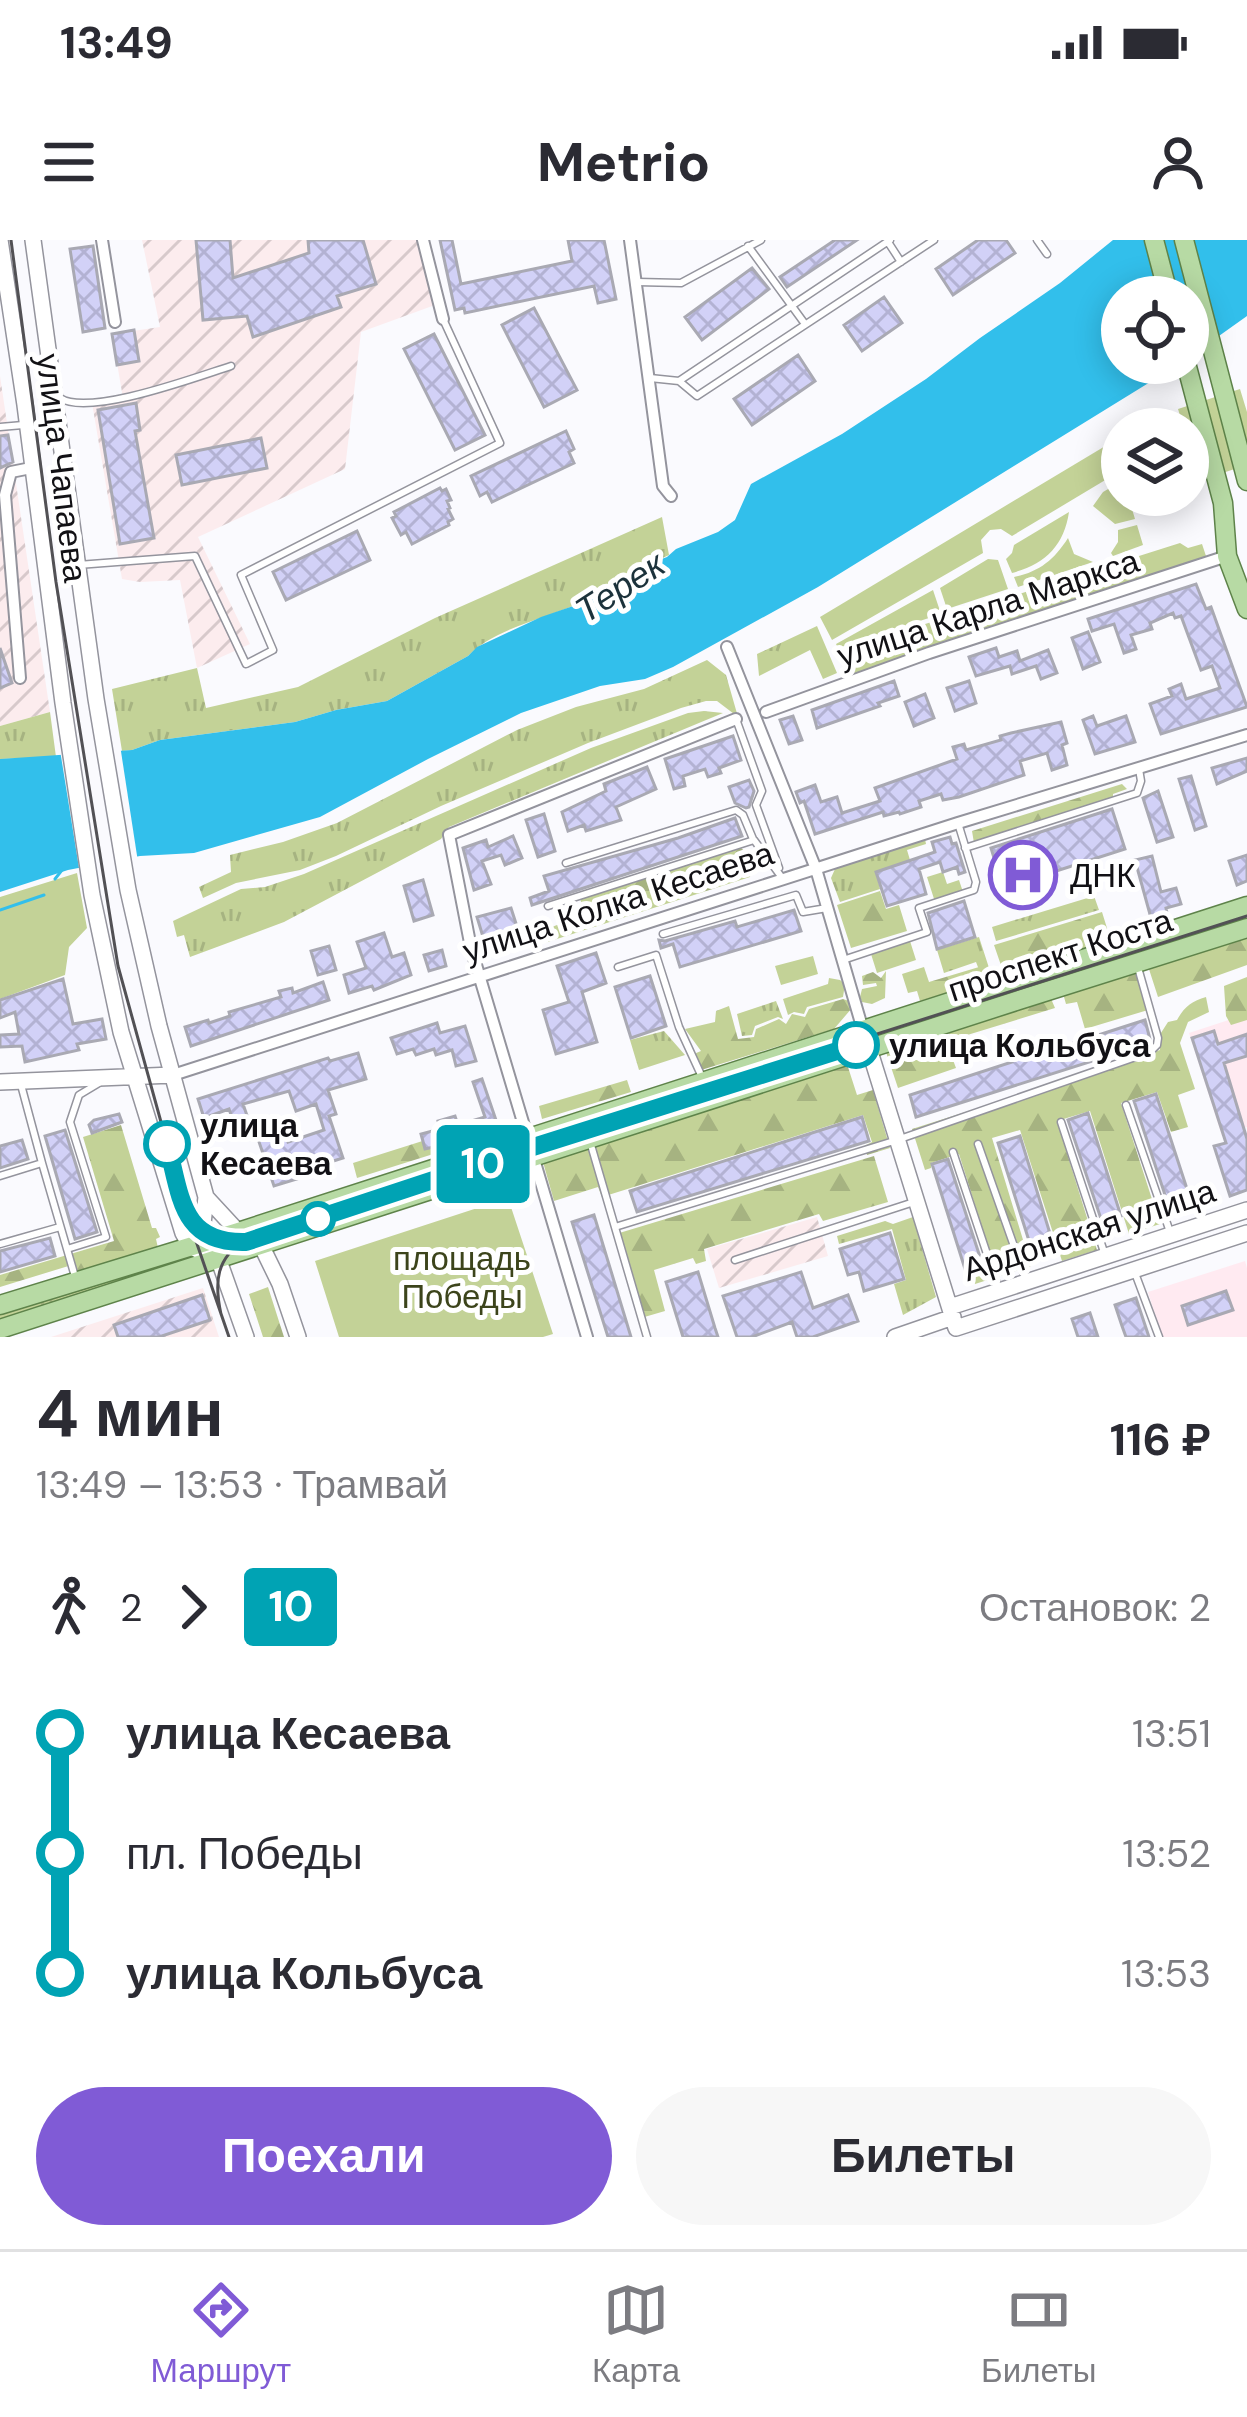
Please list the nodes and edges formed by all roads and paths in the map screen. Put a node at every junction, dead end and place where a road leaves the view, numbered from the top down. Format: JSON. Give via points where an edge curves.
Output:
{"nodes":[{"id":1,"x":0,"y":240,"type":"edge"},
{"id":2,"x":33,"y":240,"type":"edge"},
{"id":3,"x":103,"y":240,"type":"edge"},
{"id":4,"x":423,"y":240,"type":"edge"},
{"id":5,"x":630,"y":240,"type":"edge"},
{"id":6,"x":761,"y":240,"type":"edge"},
{"id":7,"x":934,"y":240,"type":"edge"},
{"id":8,"x":1037,"y":240,"type":"edge"},
{"id":9,"x":1154,"y":240,"type":"edge"},
{"id":10,"x":1184,"y":240,"type":"edge"},
{"id":11,"x":889,"y":241,"type":"edge"},
{"id":12,"x":748,"y":246,"type":"junction"},
{"id":13,"x":1047,"y":254,"type":"dead end"},
{"id":14,"x":902,"y":262,"type":"junction"},
{"id":15,"x":1163,"y":276,"type":"edge"},
{"id":16,"x":637,"y":282,"type":"junction"},
{"id":17,"x":3,"y":283,"type":"edge"},
{"id":18,"x":792,"y":304,"type":"junction"},
{"id":19,"x":443,"y":319,"type":"joint"},
{"id":20,"x":115,"y":322,"type":"dead end"},
{"id":21,"x":805,"y":325,"type":"junction"},
{"id":22,"x":231,"y":366,"type":"dead end"},
{"id":23,"x":650,"y":378,"type":"junction"},
{"id":24,"x":679,"y":380,"type":"junction"},
{"id":25,"x":1191,"y":384,"type":"edge"},
{"id":26,"x":55,"y":390,"type":"junction"},
{"id":27,"x":27,"y":424,"type":"junction"},
{"id":28,"x":0,"y":427,"type":"edge"},
{"id":29,"x":32,"y":468,"type":"junction"},
{"id":30,"x":1247,"y":481,"type":"edge"},
{"id":31,"x":671,"y":496,"type":"dead end"},
{"id":32,"x":1227,"y":556,"type":"junction"},
{"id":33,"x":78,"y":565,"type":"junction"},
{"id":34,"x":1247,"y":609,"type":"edge"},
{"id":35,"x":727,"y":646,"type":"dead end"},
{"id":36,"x":20,"y":678,"type":"dead end"},
{"id":37,"x":766,"y":712,"type":"dead end"},
{"id":38,"x":736,"y":719,"type":"joint"},
{"id":39,"x":1247,"y":735,"type":"edge"},
{"id":40,"x":1139,"y":769,"type":"junction"},
{"id":41,"x":958,"y":823,"type":"junction"},
{"id":42,"x":754,"y":840,"type":"junction"},
{"id":43,"x":965,"y":848,"type":"junction"},
{"id":44,"x":566,"y":863,"type":"dead end"},
{"id":45,"x":816,"y":869,"type":"junction"},
{"id":46,"x":783,"y":879,"type":"junction"},
{"id":47,"x":548,"y":906,"type":"dead end"},
{"id":48,"x":1247,"y":907,"type":"edge"},
{"id":49,"x":827,"y":908,"type":"junction"},
{"id":50,"x":1247,"y":928,"type":"edge"},
{"id":51,"x":663,"y":934,"type":"dead end"},
{"id":52,"x":843,"y":961,"type":"junction"},
{"id":53,"x":1137,"y":962,"type":"junction"},
{"id":54,"x":618,"y":967,"type":"dead end"},
{"id":55,"x":481,"y":978,"type":"junction"},
{"id":56,"x":866,"y":1039,"type":"junction"},
{"id":57,"x":173,"y":1075,"type":"junction"},
{"id":58,"x":109,"y":1078,"type":"junction"},
{"id":59,"x":134,"y":1078,"type":"junction"},
{"id":60,"x":20,"y":1081,"type":"junction"},
{"id":61,"x":0,"y":1082,"type":"edge"},
{"id":62,"x":704,"y":1082,"type":"junction"},
{"id":63,"x":1126,"y":1105,"type":"dead end"},
{"id":64,"x":1061,"y":1122,"type":"dead end"},
{"id":65,"x":589,"y":1137,"type":"junction"},
{"id":66,"x":897,"y":1140,"type":"junction"},
{"id":67,"x":978,"y":1144,"type":"dead end"},
{"id":68,"x":530,"y":1147,"type":"junction"},
{"id":69,"x":953,"y":1151,"type":"dead end"},
{"id":70,"x":42,"y":1163,"type":"junction"},
{"id":71,"x":0,"y":1176,"type":"edge"},
{"id":72,"x":206,"y":1197,"type":"junction"},
{"id":73,"x":915,"y":1202,"type":"junction"},
{"id":74,"x":1247,"y":1210,"type":"edge"},
{"id":75,"x":60,"y":1226,"type":"junction"},
{"id":76,"x":615,"y":1227,"type":"junction"},
{"id":77,"x":232,"y":1233,"type":"junction"},
{"id":78,"x":1246,"y":1235,"type":"edge"},
{"id":79,"x":1172,"y":1237,"type":"junction"},
{"id":80,"x":0,"y":1244,"type":"edge"},
{"id":81,"x":262,"y":1246,"type":"junction"},
{"id":82,"x":67,"y":1249,"type":"junction"},
{"id":83,"x":202,"y":1251,"type":"junction"},
{"id":84,"x":1106,"y":1257,"type":"junction"},
{"id":85,"x":735,"y":1260,"type":"dead end"},
{"id":86,"x":1134,"y":1270,"type":"junction"},
{"id":87,"x":77,"y":1282,"type":"junction"},
{"id":88,"x":1027,"y":1283,"type":"junction"},
{"id":89,"x":1000,"y":1292,"type":"junction"},
{"id":90,"x":0,"y":1305,"type":"edge"},
{"id":91,"x":954,"y":1322,"type":"edge"},
{"id":92,"x":0,"y":1329,"type":"edge"},
{"id":93,"x":246,"y":1337,"type":"edge"},
{"id":94,"x":298,"y":1337,"type":"edge"},
{"id":95,"x":587,"y":1337,"type":"edge"},
{"id":96,"x":647,"y":1337,"type":"edge"},
{"id":97,"x":895,"y":1337,"type":"edge"},
{"id":98,"x":1159,"y":1337,"type":"edge"}],
"edges":[{"from":1,"to":17,"type":"main road","name":"улица Чапаева"},
{"from":2,"to":26,"type":"main road","name":"улица Чапаева"},
{"from":3,"to":20,"type":"street"},
{"from":4,"to":19,"type":"street"},
{"from":5,"to":16,"type":"street"},
{"from":6,"to":12,"type":"lane"},
{"from":7,"to":14,"type":"lane"},
{"from":8,"to":13,"type":"lane"},
{"from":9,"to":15,"type":"main road"},
{"from":10,"to":30,"type":"main road"},
{"from":11,"to":14,"type":"lane"},
{"from":11,"to":18,"type":"lane"},
{"from":12,"to":16,"type":"lane","via":[[681,283]]},
{"from":12,"to":18,"type":"lane"},
{"from":14,"to":21,"type":"lane"},
{"from":16,"to":23,"type":"street"},
{"from":17,"to":27,"type":"main road","name":"улица Чапаева"},
{"from":18,"to":21,"type":"lane"},
{"from":18,"to":24,"type":"lane"},
{"from":19,"to":33,"type":"lane","via":[[500,443],[241,574],[273,650],[246,664],[195,556]]},
{"from":21,"to":24,"type":"lane","via":[[697,395]]},
{"from":22,"to":26,"type":"lane","via":[[95,404],[67,403]]},
{"from":23,"to":24,"type":"lane"},
{"from":23,"to":31,"type":"street","via":[[663,486]]},
{"from":25,"to":32,"type":"main road"},
{"from":26,"to":33,"type":"main road","name":"улица Чапаева"},
{"from":27,"to":28,"type":"lane"},
{"from":27,"to":29,"type":"main road","name":"улица Чапаева"},
{"from":29,"to":36,"type":"street","via":[[11,472],[5,495]]},
{"from":29,"to":59,"type":"main road","name":"улица Чапаева","via":[[92,895]]},
{"from":32,"to":34,"type":"main road"},
{"from":32,"to":37,"type":"street","name":"улица Карла Маркса"},
{"from":33,"to":57,"type":"main road","name":"улица Чапаева","via":[[128,890]]},
{"from":35,"to":45,"type":"street"},
{"from":38,"to":46,"type":"lane"},
{"from":38,"to":55,"type":"street","via":[[449,835]]},
{"from":39,"to":40,"type":"street","name":"улица Колка Кесаева"},
{"from":40,"to":41,"type":"street","name":"улица Колка Кесаева"},
{"from":40,"to":43,"type":"lane","via":[[1137,793]]},
{"from":41,"to":43,"type":"lane"},
{"from":41,"to":45,"type":"street","name":"улица Колка Кесаева"},
{"from":42,"to":44,"type":"lane","via":[[736,810]]},
{"from":42,"to":46,"type":"lane"},
{"from":42,"to":47,"type":"lane"},
{"from":43,"to":52,"type":"lane","via":[[974,890],[919,908],[927,932]]},
{"from":45,"to":46,"type":"street","name":"улица Колка Кесаева"},
{"from":45,"to":49,"type":"street"},
{"from":46,"to":55,"type":"street","name":"улица Колка Кесаева"},
{"from":48,"to":56,"type":"main road","name":"проспект Коста"},
{"from":49,"to":51,"type":"lane","via":[[802,912],[796,895]]},
{"from":49,"to":52,"type":"street"},
{"from":50,"to":53,"type":"main road","name":"проспект Коста"},
{"from":52,"to":56,"type":"street"},
{"from":53,"to":56,"type":"main road","name":"проспект Коста"},
{"from":53,"to":66,"type":"lane","via":[[1158,1038],[1150,1052]]},
{"from":54,"to":62,"type":"lane","via":[[656,955]]},
{"from":55,"to":57,"type":"street","name":"улица Колка Кесаева"},
{"from":55,"to":68,"type":"street"},
{"from":56,"to":62,"type":"main road","name":"проспект Коста"},
{"from":56,"to":65,"type":"main road","name":"проспект Коста"},
{"from":56,"to":66,"type":"main road"},
{"from":57,"to":59,"type":"main road","name":"улица Колка Кесаева"},
{"from":57,"to":72,"type":"main road","name":"улица Чапаева"},
{"from":58,"to":59,"type":"main road","name":"улица Колка Кесаева"},
{"from":58,"to":60,"type":"main road","name":"улица Колка Кесаева"},
{"from":58,"to":82,"type":"lane","via":[[79,1095],[70,1122],[106,1237]]},
{"from":59,"to":83,"type":"main road","name":"улица Чапаева","via":[[178,1218]]},
{"from":60,"to":61,"type":"main road","name":"улица Колка Кесаева"},
{"from":60,"to":70,"type":"lane"},
{"from":62,"to":68,"type":"main road","name":"проспект Коста"},
{"from":63,"to":79,"type":"lane"},
{"from":64,"to":84,"type":"lane"},
{"from":65,"to":68,"type":"main road","name":"проспект Коста"},
{"from":65,"to":76,"type":"lane"},
{"from":66,"to":73,"type":"main road"},
{"from":66,"to":76,"type":"lane"},
{"from":67,"to":88,"type":"lane"},
{"from":68,"to":77,"type":"main road","name":"проспект Коста"},
{"from":68,"to":81,"type":"main road","name":"проспект Коста"},
{"from":68,"to":95,"type":"street"},
{"from":69,"to":89,"type":"lane"},
{"from":70,"to":71,"type":"lane"},
{"from":70,"to":75,"type":"lane"},
{"from":72,"to":77,"type":"main road"},
{"from":72,"to":83,"type":"main road"},
{"from":73,"to":85,"type":"lane"},
{"from":73,"to":91,"type":"main road"},
{"from":74,"to":79,"type":"main road","name":"Ардонская улица"},
{"from":75,"to":80,"type":"lane"},
{"from":75,"to":82,"type":"lane"},
{"from":76,"to":96,"type":"lane"},
{"from":77,"to":81,"type":"main road"},
{"from":77,"to":83,"type":"main road","name":"проспект Коста"},
{"from":78,"to":86,"type":"main road","name":"Ардонская улица"},
{"from":79,"to":84,"type":"main road","name":"Ардонская улица"},
{"from":81,"to":83,"type":"main road","name":"проспект Коста"},
{"from":81,"to":94,"type":"main road"},
{"from":82,"to":87,"type":"lane"},
{"from":83,"to":87,"type":"main road","name":"проспект Коста"},
{"from":83,"to":92,"type":"main road","name":"проспект Коста","via":[[185,1272]]},
{"from":83,"to":93,"type":"main road","name":"улица Чапаева"},
{"from":84,"to":88,"type":"main road","name":"Ардонская улица"},
{"from":86,"to":91,"type":"main road","name":"Ардонская улица"},
{"from":86,"to":98,"type":"lane"},
{"from":87,"to":90,"type":"main road","name":"проспект Коста"},
{"from":88,"to":89,"type":"main road","name":"Ардонская улица"},
{"from":89,"to":91,"type":"main road","name":"Ардонская улица"},
{"from":91,"to":97,"type":"main road","name":"Ардонская улица"}]}
